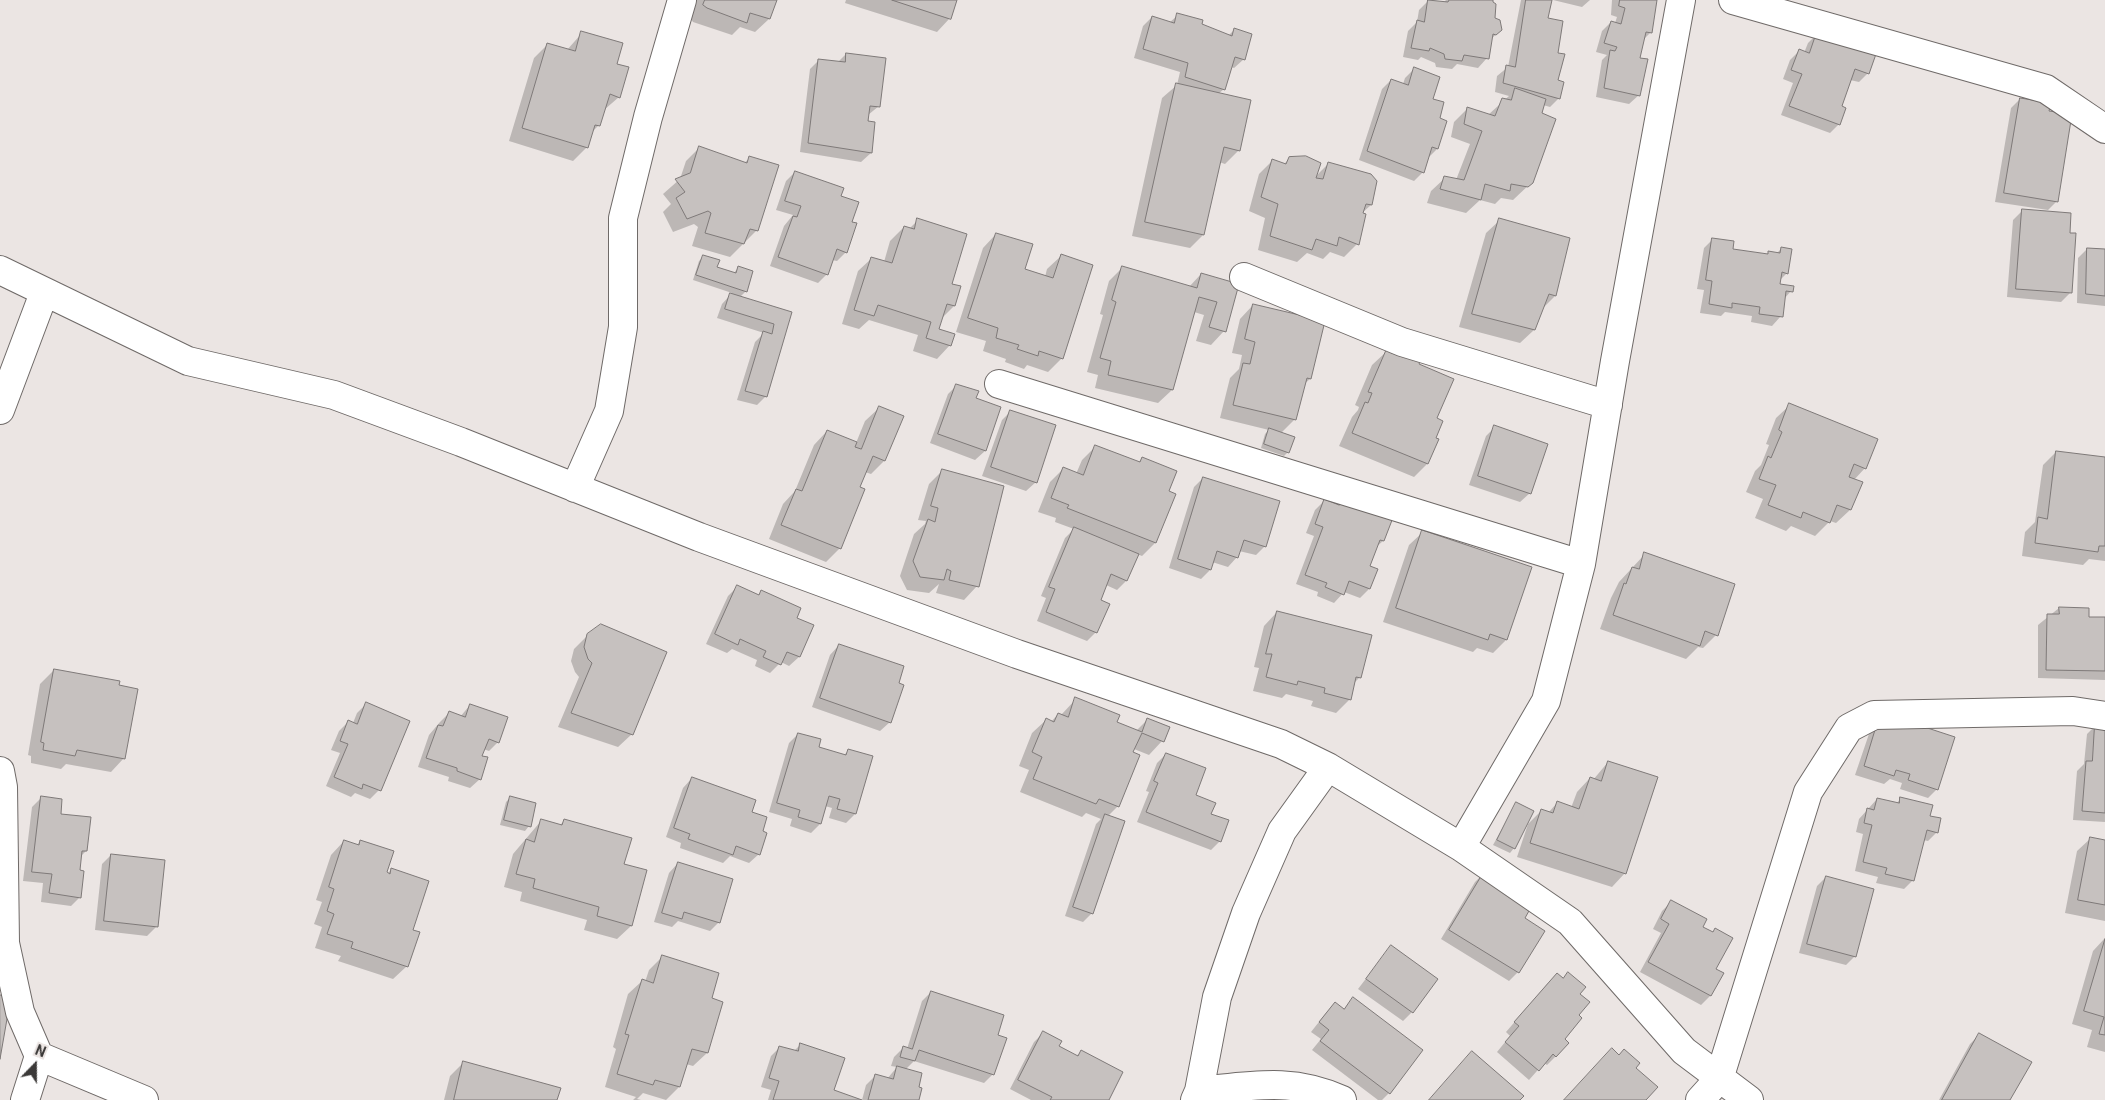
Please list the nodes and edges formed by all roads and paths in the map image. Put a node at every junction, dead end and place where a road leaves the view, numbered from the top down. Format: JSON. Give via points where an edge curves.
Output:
{"nodes":[{"id":1,"x":682,"y":0,"type":"edge"},
{"id":2,"x":1681,"y":0,"type":"edge"},
{"id":3,"x":1732,"y":0,"type":"edge"},
{"id":4,"x":2105,"y":129,"type":"edge"},
{"id":5,"x":0,"y":270,"type":"edge"},
{"id":6,"x":1244,"y":277,"type":"dead end"},
{"id":7,"x":44,"y":292,"type":"junction"},
{"id":8,"x":999,"y":384,"type":"dead end"},
{"id":9,"x":1608,"y":405,"type":"junction"},
{"id":10,"x":0,"y":410,"type":"edge"},
{"id":11,"x":575,"y":488,"type":"junction"},
{"id":12,"x":1581,"y":564,"type":"junction"},
{"id":13,"x":2105,"y":716,"type":"edge"},
{"id":14,"x":1328,"y":767,"type":"junction"},
{"id":15,"x":0,"y":771,"type":"edge"},
{"id":16,"x":1461,"y":848,"type":"junction"},
{"id":17,"x":3,"y":943,"type":"edge"},
{"id":18,"x":39,"y":1056,"type":"junction"},
{"id":19,"x":1719,"y":1078,"type":"junction"},
{"id":20,"x":1197,"y":1096,"type":"edge"},
{"id":21,"x":25,"y":1100,"type":"edge"},
{"id":22,"x":144,"y":1100,"type":"edge"},
{"id":23,"x":1342,"y":1100,"type":"edge"},
{"id":24,"x":1700,"y":1100,"type":"edge"},
{"id":25,"x":1749,"y":1100,"type":"edge"}],
"edges":[{"from":1,"to":11,"type":"street","via":[[622,218],[623,327],[609,411]]},
{"from":2,"to":9,"type":"street"},
{"from":3,"to":4,"type":"street","via":[[2046,89]]},
{"from":5,"to":7,"type":"street"},
{"from":6,"to":9,"type":"street","via":[[1402,342]]},
{"from":7,"to":10,"type":"street"},
{"from":7,"to":11,"type":"street","via":[[188,361],[334,395]]},
{"from":8,"to":12,"type":"street"},
{"from":9,"to":12,"type":"street"},
{"from":11,"to":14,"type":"street","via":[[1008,650],[1281,744]]},
{"from":12,"to":16,"type":"street","via":[[1546,701]]},
{"from":13,"to":19,"type":"street","via":[[2073,711],[1874,715],[1849,728],[1808,792]]},
{"from":14,"to":16,"type":"street"},
{"from":14,"to":20,"type":"street","via":[[1282,831],[1246,913],[1216,997]]},
{"from":15,"to":17,"type":"street","via":[[3,787]]},
{"from":16,"to":19,"type":"street","via":[[1570,922],[1684,1051]]},
{"from":17,"to":18,"type":"street","via":[[20,1012]]},
{"from":18,"to":21,"type":"street"},
{"from":18,"to":22,"type":"street"},
{"from":19,"to":24,"type":"street"},
{"from":19,"to":25,"type":"street"},
{"from":20,"to":23,"type":"street","via":[[1279,1083],[1317,1089]]}]}
